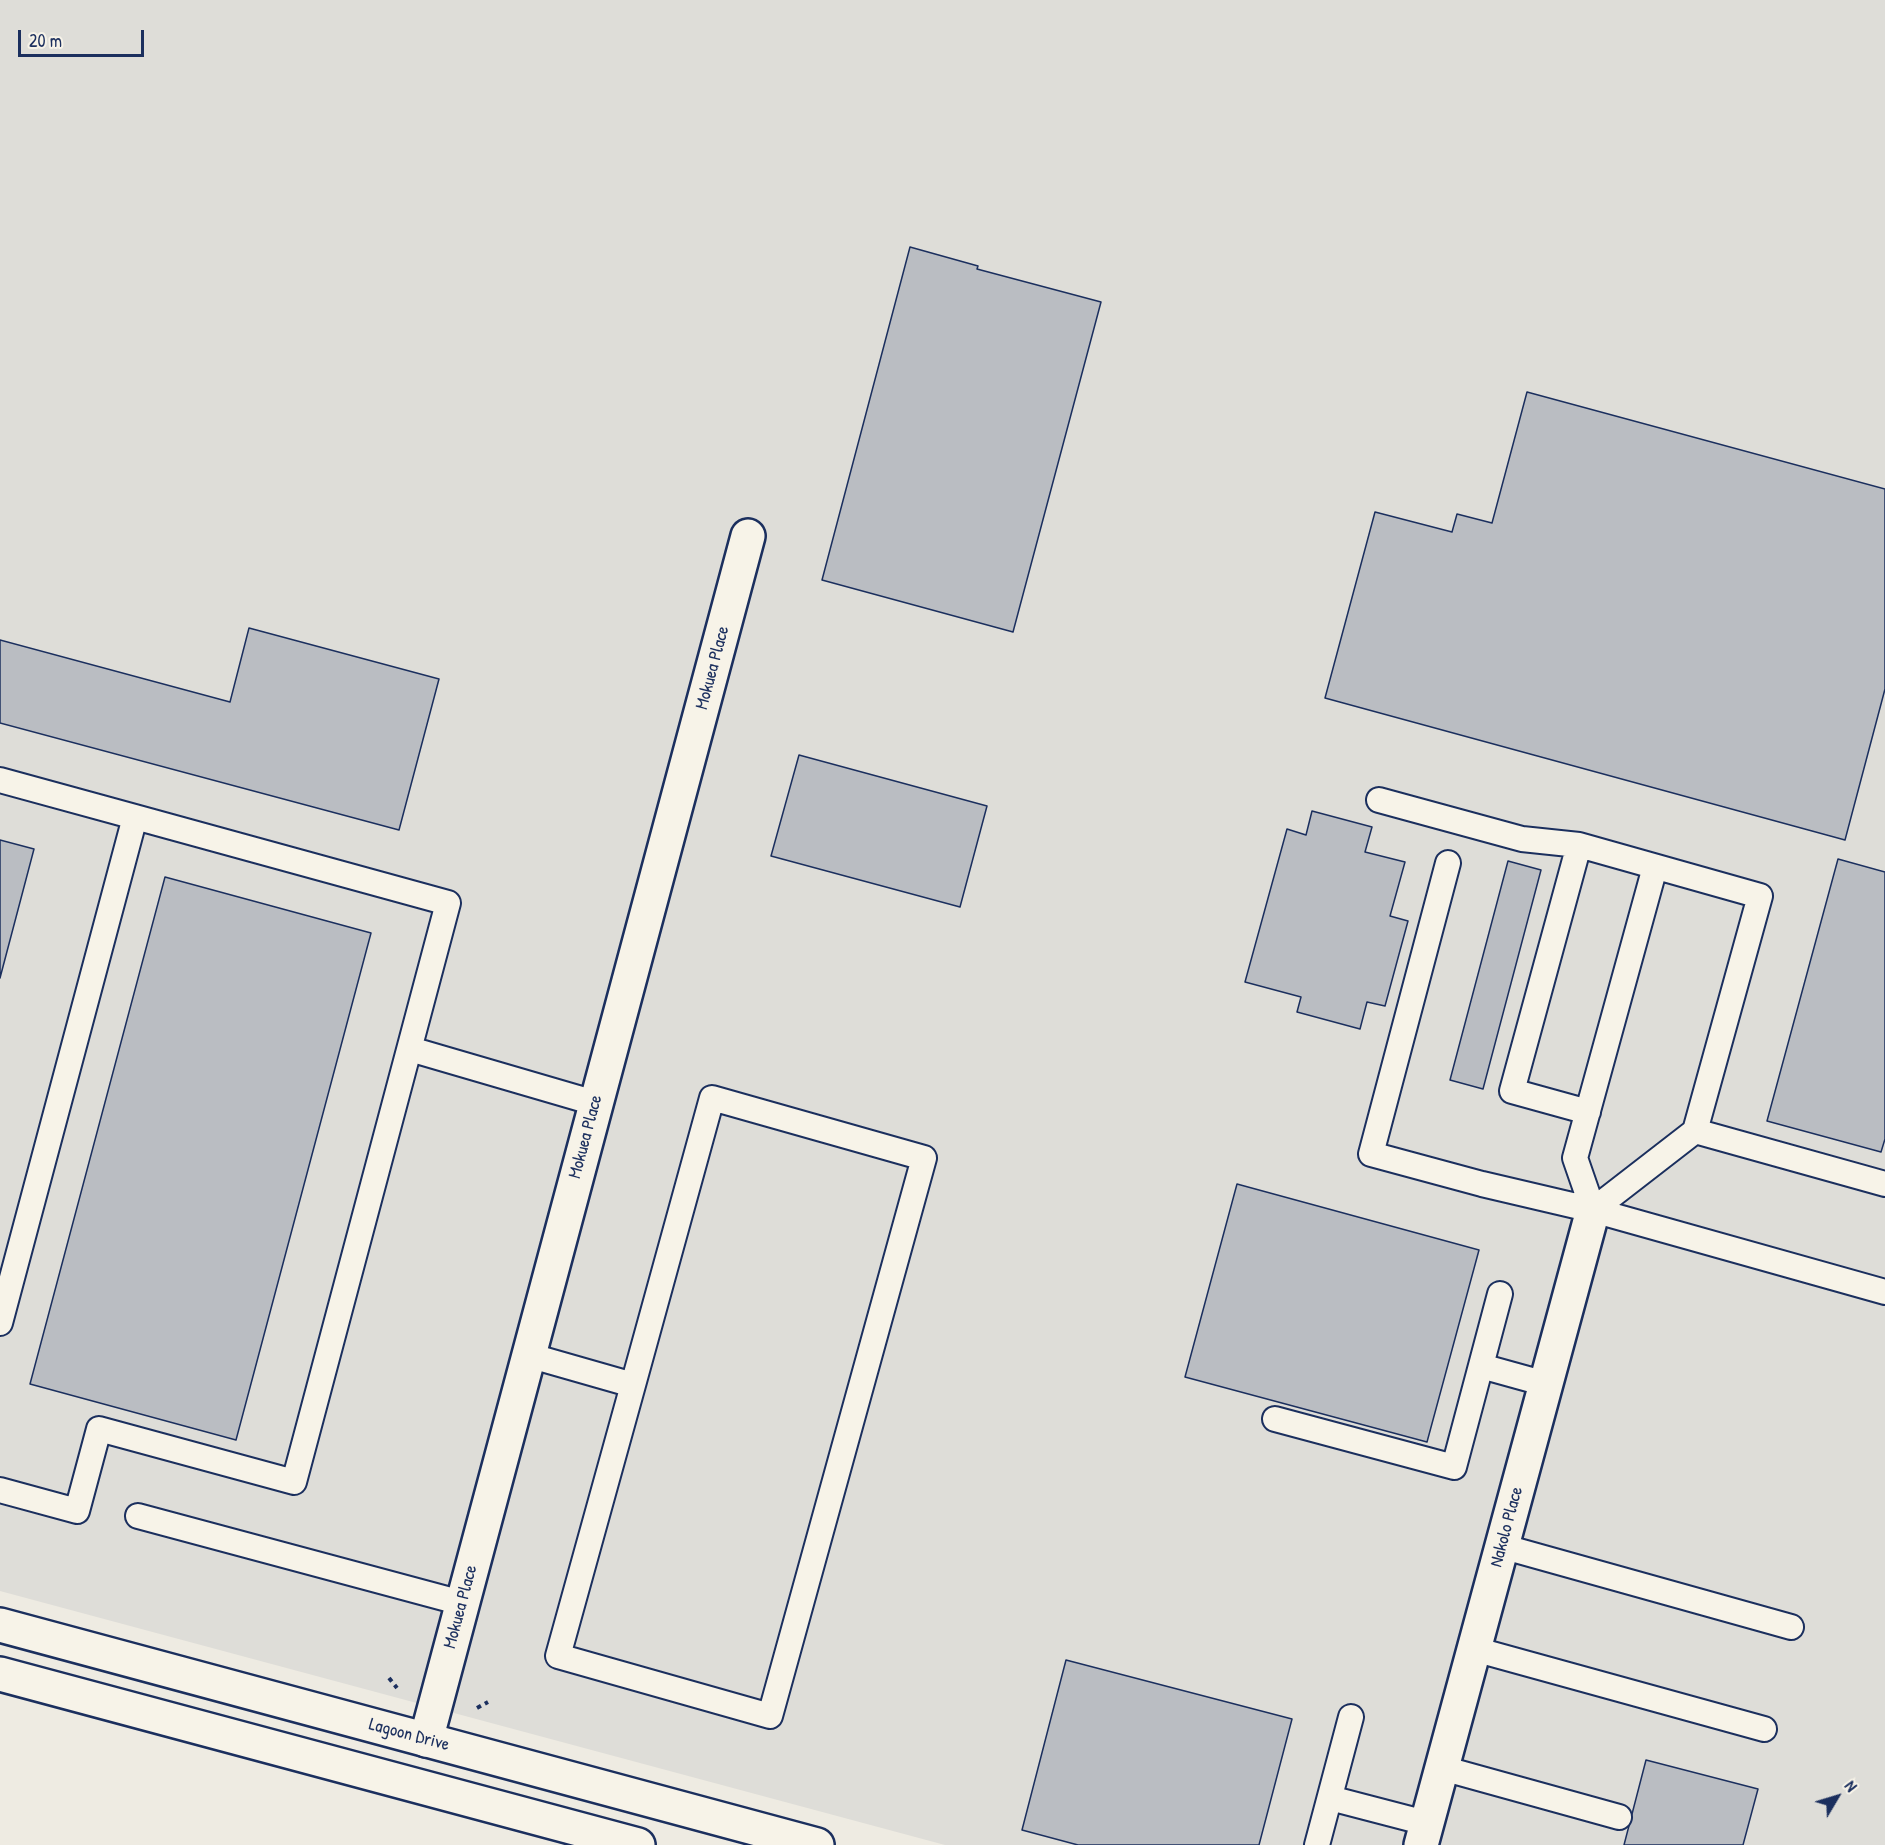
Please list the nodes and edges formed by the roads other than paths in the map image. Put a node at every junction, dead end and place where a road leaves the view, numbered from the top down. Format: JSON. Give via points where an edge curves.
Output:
{"nodes":[{"id":1,"x":748,"y":536,"type":"dead end"},
{"id":2,"x":0,"y":780,"type":"edge"},
{"id":3,"x":1379,"y":800,"type":"dead end"},
{"id":4,"x":135,"y":817,"type":"junction"},
{"id":5,"x":1579,"y":845,"type":"junction"},
{"id":6,"x":1448,"y":863,"type":"dead end"},
{"id":7,"x":1655,"y":867,"type":"junction"},
{"id":8,"x":410,"y":1049,"type":"junction"},
{"id":9,"x":595,"y":1103,"type":"junction"},
{"id":10,"x":1588,"y":1112,"type":"junction"},
{"id":11,"x":1695,"y":1131,"type":"junction"},
{"id":12,"x":1885,"y":1184,"type":"edge"},
{"id":13,"x":1593,"y":1210,"type":"junction"},
{"id":14,"x":1885,"y":1292,"type":"edge"},
{"id":15,"x":1500,"y":1294,"type":"dead end"},
{"id":16,"x":0,"y":1323,"type":"edge"},
{"id":17,"x":528,"y":1355,"type":"junction"},
{"id":18,"x":1481,"y":1366,"type":"junction"},
{"id":19,"x":1546,"y":1384,"type":"junction"},
{"id":20,"x":633,"y":1385,"type":"junction"},
{"id":21,"x":1275,"y":1419,"type":"dead end"},
{"id":22,"x":0,"y":1490,"type":"edge"},
{"id":23,"x":138,"y":1516,"type":"dead end"},
{"id":24,"x":1501,"y":1546,"type":"junction"},
{"id":25,"x":462,"y":1603,"type":"junction"},
{"id":26,"x":0,"y":1625,"type":"edge"},
{"id":27,"x":1791,"y":1627,"type":"dead end"},
{"id":28,"x":1474,"y":1649,"type":"junction"},
{"id":29,"x":0,"y":1674,"type":"edge"},
{"id":30,"x":1351,"y":1717,"type":"dead end"},
{"id":31,"x":1764,"y":1729,"type":"dead end"},
{"id":32,"x":426,"y":1740,"type":"junction"},
{"id":33,"x":1442,"y":1768,"type":"junction"},
{"id":34,"x":414,"y":1785,"type":"junction"},
{"id":35,"x":1330,"y":1798,"type":"junction"},
{"id":36,"x":1619,"y":1817,"type":"dead end"},
{"id":37,"x":1423,"y":1834,"type":"edge"},
{"id":38,"x":638,"y":1845,"type":"edge"},
{"id":39,"x":817,"y":1845,"type":"edge"},
{"id":40,"x":1317,"y":1845,"type":"edge"}],
"edges":[{"from":1,"to":9,"type":"street","name":"Mokuea Place"},
{"from":2,"to":4,"type":"lane"},
{"from":3,"to":5,"type":"lane","via":[[1522,839]]},
{"from":4,"to":8,"type":"lane","via":[[448,903]]},
{"from":4,"to":16,"type":"lane"},
{"from":5,"to":7,"type":"lane"},
{"from":5,"to":10,"type":"lane","via":[[1512,1090]]},
{"from":6,"to":13,"type":"lane","via":[[1371,1154]]},
{"from":7,"to":10,"type":"lane"},
{"from":7,"to":11,"type":"lane","via":[[1760,896]]},
{"from":8,"to":9,"type":"lane"},
{"from":8,"to":22,"type":"lane","via":[[294,1482],[99,1429],[77,1511]]},
{"from":9,"to":17,"type":"street","name":"Mokuea Place"},
{"from":10,"to":13,"type":"lane","via":[[1575,1158]]},
{"from":11,"to":12,"type":"lane"},
{"from":11,"to":13,"type":"lane"},
{"from":13,"to":14,"type":"lane"},
{"from":13,"to":19,"type":"street","name":"Nakolo Place"},
{"from":15,"to":18,"type":"lane"},
{"from":17,"to":20,"type":"lane"},
{"from":17,"to":25,"type":"street","name":"Mokuea Place"},
{"from":18,"to":19,"type":"lane"},
{"from":18,"to":21,"type":"lane","via":[[1454,1467]]},
{"from":19,"to":24,"type":"street","name":"Nakolo Place"},
{"from":20,"to":20,"type":"lane","via":[[712,1098],[924,1158],[770,1716],[558,1656]]},
{"from":23,"to":25,"type":"lane"},
{"from":24,"to":27,"type":"lane"},
{"from":24,"to":28,"type":"street","name":"Nakolo Place"},
{"from":25,"to":32,"type":"street","name":"Mokuea Place"},
{"from":26,"to":32,"type":"street","name":"Lagoon Drive"},
{"from":28,"to":31,"type":"lane"},
{"from":28,"to":33,"type":"street","name":"Nakolo Place"},
{"from":29,"to":34,"type":"street"},
{"from":30,"to":35,"type":"lane"},
{"from":32,"to":34,"type":"street","name":"Mokuea Place"},
{"from":32,"to":39,"type":"street","name":"Lagoon Drive"},
{"from":33,"to":36,"type":"lane"},
{"from":33,"to":37,"type":"street","name":"Nakolo Place"},
{"from":34,"to":38,"type":"street"},
{"from":35,"to":37,"type":"lane"},
{"from":35,"to":40,"type":"lane"}]}
